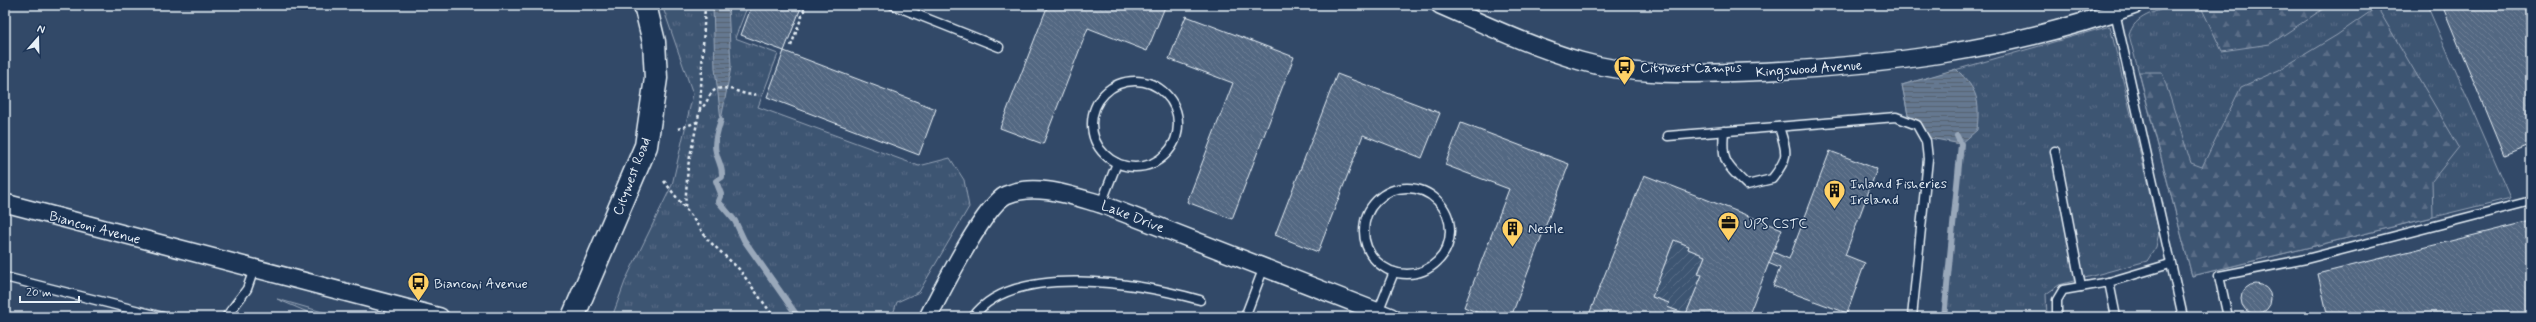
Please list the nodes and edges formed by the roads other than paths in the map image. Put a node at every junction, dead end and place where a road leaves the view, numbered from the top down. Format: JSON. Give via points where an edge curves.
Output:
{"nodes":[{"id":1,"x":645,"y":5,"type":"edge"},
{"id":2,"x":893,"y":5,"type":"edge"},
{"id":3,"x":1440,"y":5,"type":"edge"},
{"id":4,"x":2136,"y":5,"type":"edge"},
{"id":5,"x":2115,"y":12,"type":"junction"},
{"id":6,"x":999,"y":47,"type":"dead end"},
{"id":7,"x":1779,"y":127,"type":"junction"},
{"id":8,"x":1724,"y":131,"type":"junction"},
{"id":9,"x":1668,"y":136,"type":"dead end"},
{"id":10,"x":2055,"y":151,"type":"dead end"},
{"id":11,"x":1117,"y":163,"type":"junction"},
{"id":12,"x":2531,"y":201,"type":"edge"},
{"id":13,"x":5,"y":203,"type":"edge"},
{"id":14,"x":1101,"y":204,"type":"junction"},
{"id":15,"x":2170,"y":264,"type":"junction"},
{"id":16,"x":1264,"y":267,"type":"junction"},
{"id":17,"x":254,"y":269,"type":"junction"},
{"id":18,"x":1394,"y":272,"type":"junction"},
{"id":19,"x":5,"y":277,"type":"edge"},
{"id":20,"x":2109,"y":282,"type":"junction"},
{"id":21,"x":2081,"y":287,"type":"junction"},
{"id":22,"x":1200,"y":300,"type":"dead end"},
{"id":23,"x":1384,"y":314,"type":"edge"},
{"id":24,"x":932,"y":316,"type":"edge"},
{"id":25,"x":163,"y":317,"type":"edge"},
{"id":26,"x":226,"y":317,"type":"edge"},
{"id":27,"x":440,"y":317,"type":"edge"},
{"id":28,"x":573,"y":317,"type":"edge"},
{"id":29,"x":973,"y":317,"type":"edge"},
{"id":30,"x":1245,"y":317,"type":"edge"},
{"id":31,"x":1912,"y":317,"type":"edge"},
{"id":32,"x":2057,"y":317,"type":"edge"},
{"id":33,"x":2116,"y":317,"type":"edge"},
{"id":34,"x":2183,"y":317,"type":"edge"},
{"id":35,"x":2228,"y":317,"type":"edge"}],
"edges":[{"from":1,"to":28,"type":"main road","name":"Citywest Road","via":[[654,42],[656,78],[646,146]]},
{"from":2,"to":6,"type":"lane"},
{"from":3,"to":5,"type":"street","name":"Kingswood Avenue","via":[[1581,61],[1670,75],[1802,70],[1894,61],[1962,51],[2036,35]]},
{"from":4,"to":5,"type":"street","name":"Kingswood Avenue"},
{"from":5,"to":15,"type":"lane"},
{"from":7,"to":8,"type":"lane"},
{"from":7,"to":8,"type":"lane","via":[[1785,148],[1785,162],[1772,179],[1747,185],[1729,168],[1722,151]]},
{"from":7,"to":31,"type":"lane","via":[[1896,117],[1917,125],[1926,141],[1928,159]]},
{"from":8,"to":9,"type":"lane"},
{"from":10,"to":21,"type":"lane"},
{"from":11,"to":11,"type":"lane","via":[[1107,157],[1094,137],[1093,114],[1097,103],[1104,94],[1124,82],[1136,81],[1158,88],[1173,103],[1177,113],[1179,124],[1173,145],[1158,161],[1148,165],[1138,167]]},
{"from":11,"to":14,"type":"lane"},
{"from":12,"to":35,"type":"lane","via":[[2306,259],[2219,276]]},
{"from":13,"to":17,"type":"street","name":"Bianconi Avenue"},
{"from":14,"to":16,"type":"street","name":"Lake Drive"},
{"from":14,"to":24,"type":"street","name":"Lake Drive","via":[[1055,191],[1025,191],[1006,195],[989,211]]},
{"from":15,"to":20,"type":"lane"},
{"from":15,"to":34,"type":"lane"},
{"from":16,"to":23,"type":"street","name":"Lake Drive"},
{"from":16,"to":30,"type":"lane"},
{"from":17,"to":26,"type":"lane","via":[[247,289]]},
{"from":17,"to":27,"type":"street","name":"Bianconi Avenue"},
{"from":18,"to":18,"type":"lane","via":[[1374,259],[1368,249],[1364,226],[1367,215],[1373,204],[1391,190],[1402,188],[1425,191],[1435,197],[1448,214],[1448,246],[1442,256],[1426,270],[1415,273]]},
{"from":18,"to":23,"type":"lane"},
{"from":19,"to":25,"type":"lane"},
{"from":20,"to":21,"type":"lane"},
{"from":20,"to":33,"type":"lane"},
{"from":21,"to":32,"type":"lane","via":[[2063,290],[2057,300]]},
{"from":22,"to":29,"type":"lane","via":[[1161,290],[1114,283],[1050,284],[1014,289],[991,299]]}]}
